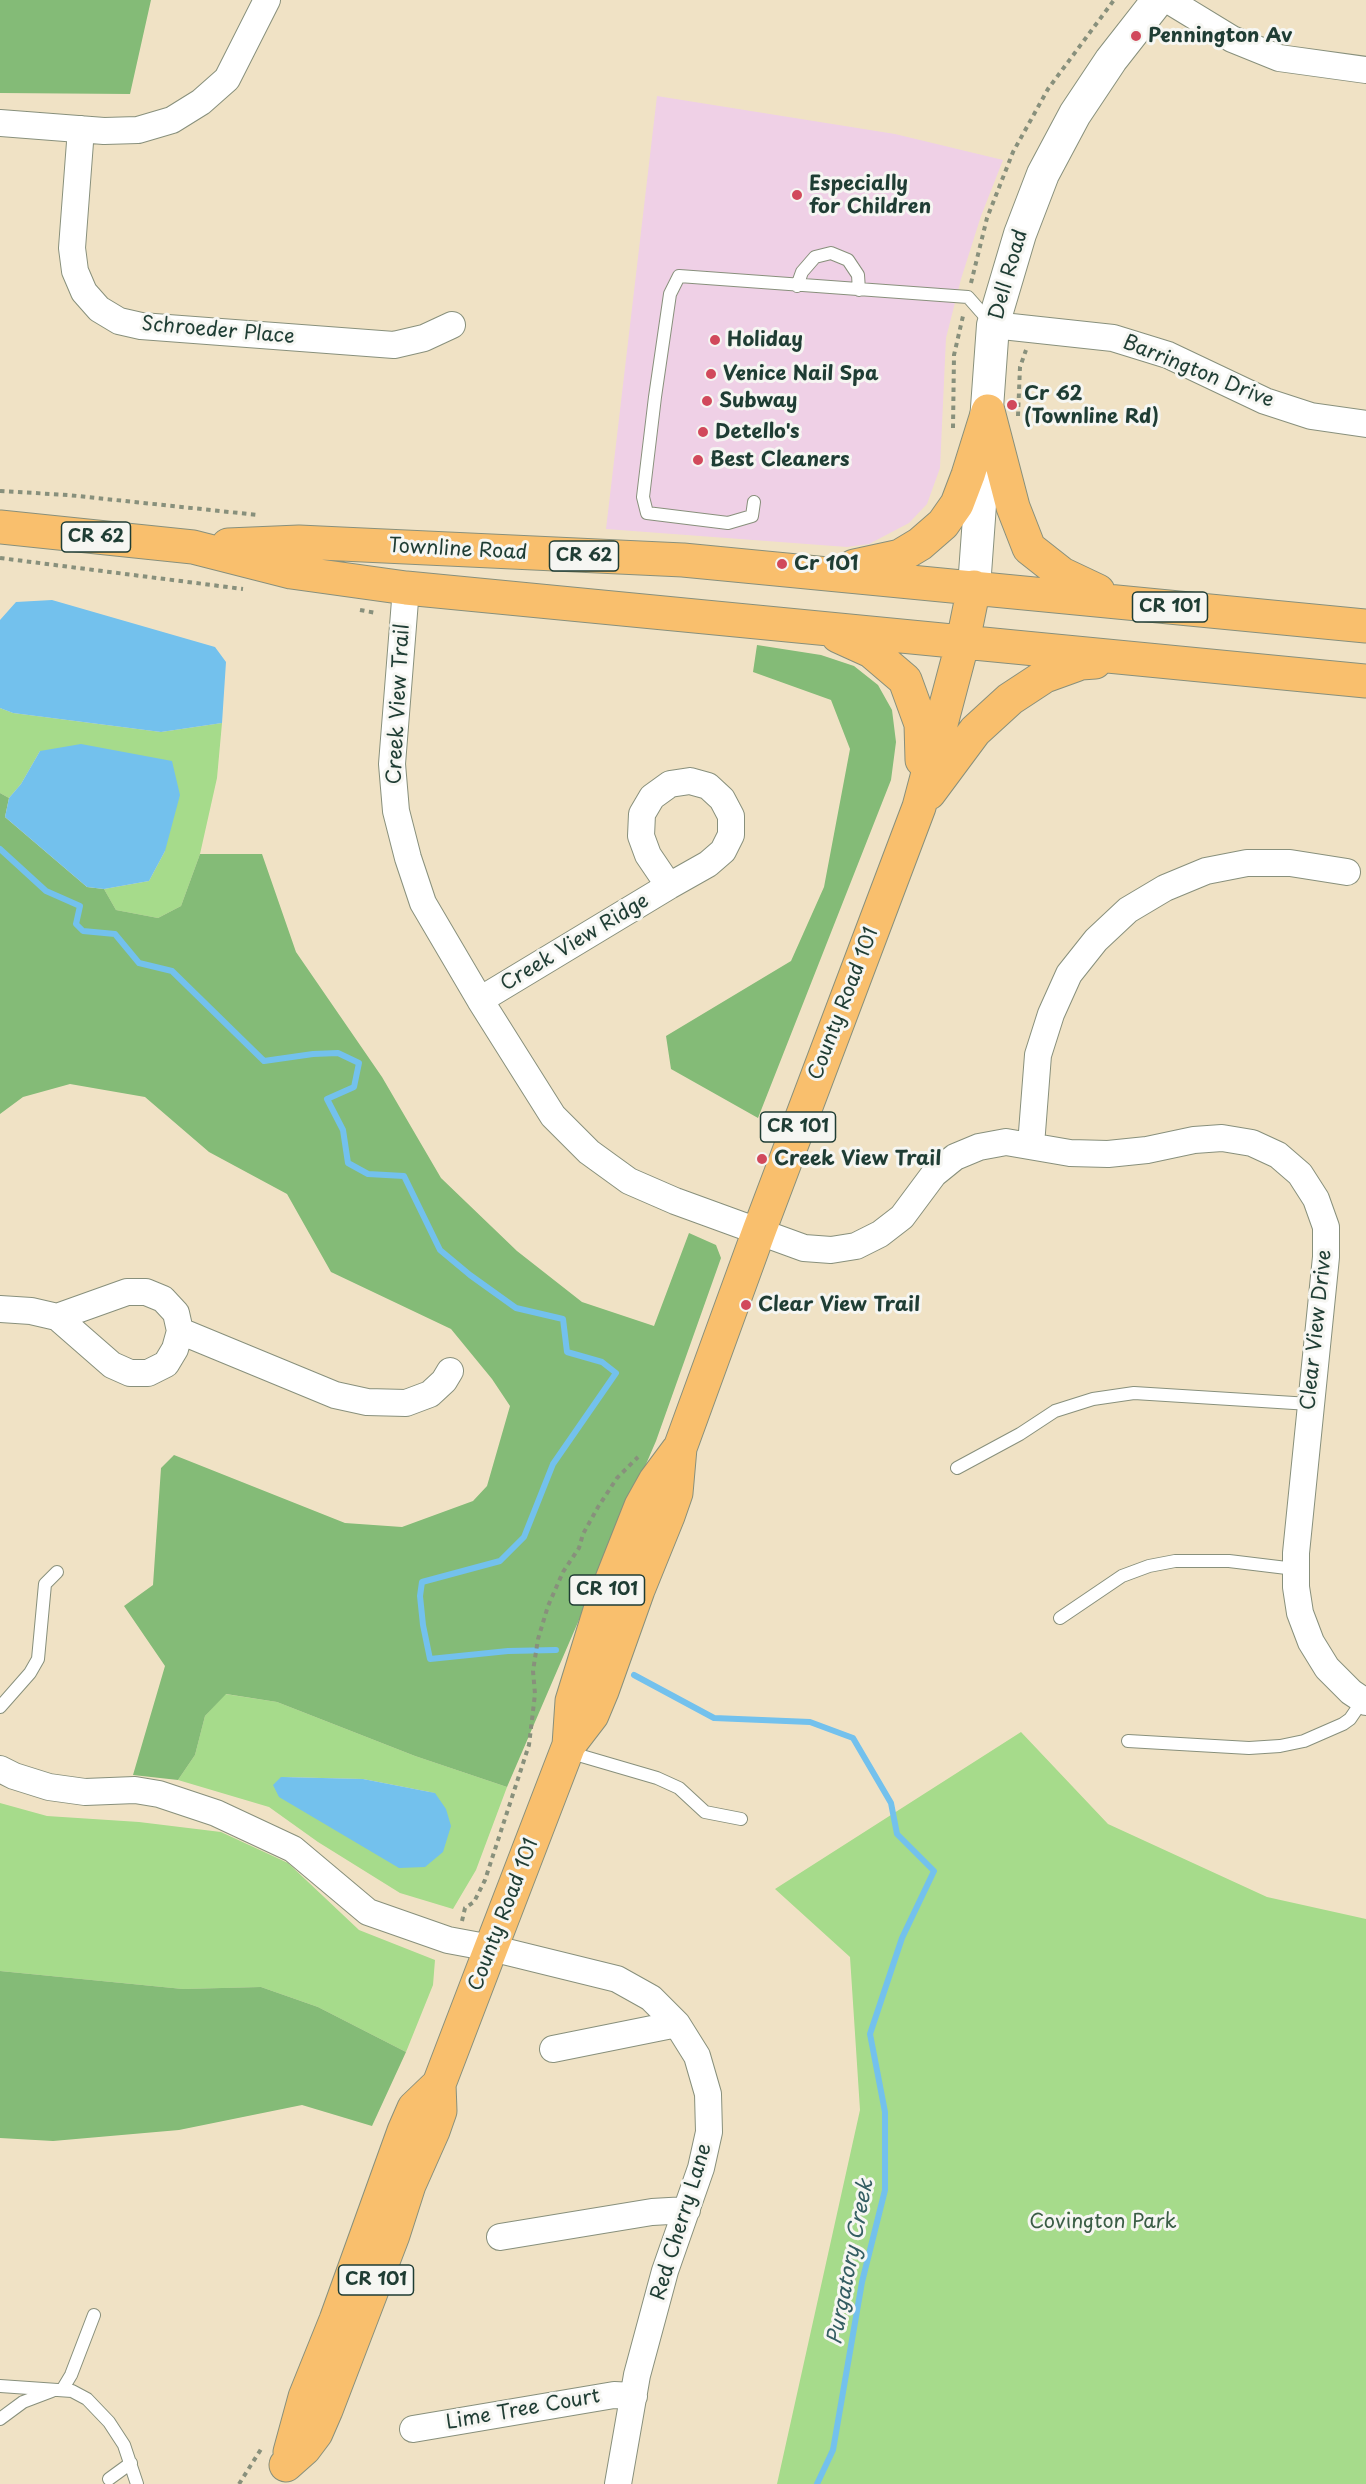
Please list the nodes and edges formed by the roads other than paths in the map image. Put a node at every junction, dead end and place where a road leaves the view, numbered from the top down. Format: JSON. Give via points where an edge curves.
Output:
{"nodes":[{"id":1,"x":267,"y":0,"type":"edge"},
{"id":2,"x":1158,"y":0,"type":"edge"},
{"id":3,"x":1168,"y":0,"type":"edge"},
{"id":4,"x":1366,"y":70,"type":"edge"},
{"id":5,"x":0,"y":123,"type":"edge"},
{"id":6,"x":81,"y":129,"type":"junction"},
{"id":7,"x":797,"y":286,"type":"junction"},
{"id":8,"x":859,"y":290,"type":"junction"},
{"id":9,"x":452,"y":325,"type":"dead end"},
{"id":10,"x":993,"y":325,"type":"junction"},
{"id":11,"x":987,"y":411,"type":"junction"},
{"id":12,"x":1366,"y":424,"type":"edge"},
{"id":13,"x":754,"y":502,"type":"dead end"},
{"id":14,"x":0,"y":527,"type":"edge"},
{"id":15,"x":193,"y":547,"type":"junction"},
{"id":16,"x":809,"y":571,"type":"junction"},
{"id":17,"x":974,"y":587,"type":"junction"},
{"id":18,"x":406,"y":588,"type":"junction"},
{"id":19,"x":1155,"y":606,"type":"junction"},
{"id":20,"x":804,"y":626,"type":"junction"},
{"id":21,"x":1366,"y":626,"type":"edge"},
{"id":22,"x":963,"y":641,"type":"junction"},
{"id":23,"x":1130,"y":658,"type":"junction"},
{"id":24,"x":1366,"y":681,"type":"edge"},
{"id":25,"x":919,"y":807,"type":"junction"},
{"id":26,"x":1347,"y":872,"type":"dead end"},
{"id":27,"x":669,"y":886,"type":"dead end"},
{"id":28,"x":480,"y":1000,"type":"junction"},
{"id":29,"x":1031,"y":1145,"type":"junction"},
{"id":30,"x":759,"y":1231,"type":"junction"},
{"id":31,"x":0,"y":1309,"type":"edge"},
{"id":32,"x":57,"y":1317,"type":"junction"},
{"id":33,"x":180,"y":1331,"type":"junction"},
{"id":34,"x":450,"y":1371,"type":"dead end"},
{"id":35,"x":1310,"y":1404,"type":"junction"},
{"id":36,"x":957,"y":1468,"type":"dead end"},
{"id":37,"x":1294,"y":1569,"type":"junction"},
{"id":38,"x":57,"y":1572,"type":"dead end"},
{"id":39,"x":1060,"y":1618,"type":"dead end"},
{"id":40,"x":1365,"y":1701,"type":"edge"},
{"id":41,"x":0,"y":1707,"type":"edge"},
{"id":42,"x":1128,"y":1741,"type":"dead end"},
{"id":43,"x":568,"y":1748,"type":"junction"},
{"id":44,"x":0,"y":1769,"type":"edge"},
{"id":45,"x":741,"y":1820,"type":"dead end"},
{"id":46,"x":491,"y":1948,"type":"junction"},
{"id":47,"x":677,"y":2024,"type":"junction"},
{"id":48,"x":553,"y":2049,"type":"dead end"},
{"id":49,"x":687,"y":2210,"type":"junction"},
{"id":50,"x":500,"y":2237,"type":"dead end"},
{"id":51,"x":94,"y":2315,"type":"dead end"},
{"id":52,"x":0,"y":2386,"type":"edge"},
{"id":53,"x":59,"y":2390,"type":"junction"},
{"id":54,"x":634,"y":2396,"type":"junction"},
{"id":55,"x":0,"y":2419,"type":"edge"},
{"id":56,"x":413,"y":2429,"type":"dead end"},
{"id":57,"x":131,"y":2463,"type":"junction"},
{"id":58,"x":282,"y":2475,"type":"edge"},
{"id":59,"x":109,"y":2479,"type":"dead end"},
{"id":60,"x":137,"y":2484,"type":"edge"},
{"id":61,"x":618,"y":2484,"type":"edge"}],
"edges":[{"from":1,"to":6,"type":"street","via":[[226,79],[201,102],[172,120],[138,129]]},
{"from":2,"to":10,"type":"street","name":"Dell Road","via":[[1075,114],[1043,174]]},
{"from":3,"to":4,"type":"street","via":[[1232,39],[1279,58]]},
{"from":5,"to":6,"type":"street"},
{"from":6,"to":9,"type":"street","name":"Schroeder Place","via":[[72,248],[75,271],[84,292],[99,309],[119,321],[141,326],[394,345],[424,338]]},
{"from":7,"to":8,"type":"lane"},
{"from":7,"to":8,"type":"lane","via":[[815,256],[831,253],[848,260],[858,274]]},
{"from":7,"to":13,"type":"lane","via":[[679,276],[670,294],[643,497],[647,513],[728,523],[752,516]]},
{"from":8,"to":10,"type":"lane","via":[[968,297]]},
{"from":10,"to":11,"type":"street","name":"Dell Road"},
{"from":10,"to":12,"type":"street","name":"Barrington Drive","via":[[1113,338],[1168,356],[1265,401],[1311,416]]},
{"from":11,"to":16,"type":"main road","via":[[957,504],[943,524],[900,556]]},
{"from":11,"to":17,"type":"street","name":"Dell Road"},
{"from":11,"to":19,"type":"main road","via":[[1013,507],[1029,548],[1062,574],[1091,589]]},
{"from":14,"to":15,"type":"main road","name":"Townline Road","number":"CR 62"},
{"from":15,"to":16,"type":"main road","name":"Townline Road","number":"CR 62","via":[[299,542],[683,560]]},
{"from":15,"to":18,"type":"main road","name":"Townline Road","number":"CR 62","via":[[291,572]]},
{"from":16,"to":17,"type":"main road","name":"Townline Road","number":"CR 62"},
{"from":17,"to":19,"type":"main road","name":"CR 101","number":"CR 101"},
{"from":17,"to":22,"type":"main road","name":"County Road 101","number":"CR 101"},
{"from":18,"to":20,"type":"main road","name":"Townline Road","number":"CR 62"},
{"from":18,"to":28,"type":"street","name":"Creek View Trail","via":[[393,752],[396,811],[423,903]]},
{"from":19,"to":21,"type":"main road","name":"CR 101","number":"CR 101"},
{"from":20,"to":22,"type":"main road","name":"Townline Road","number":"CR 62"},
{"from":20,"to":25,"type":"main road","via":[[871,651],[905,680],[921,724]]},
{"from":22,"to":23,"type":"main road","number":"CR 101"},
{"from":22,"to":25,"type":"main road","name":"County Road 101","number":"CR 101"},
{"from":23,"to":24,"type":"main road","number":"CR 101"},
{"from":23,"to":25,"type":"main road","number":"CR 101","via":[[1081,663],[1045,676],[1010,699],[975,731]]},
{"from":25,"to":30,"type":"main road","name":"County Road 101","number":"CR 101"},
{"from":26,"to":29,"type":"street","via":[[1290,863],[1247,863],[1206,872],[1165,888],[1128,910],[1096,940],[1069,974],[1051,1014],[1038,1055]]},
{"from":27,"to":28,"type":"street","name":"Creek View Ridge"},
{"from":28,"to":30,"type":"street","name":"Creek View Trail","via":[[554,1116],[589,1152],[629,1181]]},
{"from":29,"to":30,"type":"street","name":"Clear View Drive","via":[[1006,1142],[955,1157],[934,1174],[902,1217],[856,1246],[831,1250],[804,1248]]},
{"from":29,"to":35,"type":"street","name":"Clear View Drive","via":[[1070,1153],[1108,1154],[1222,1138],[1252,1143],[1278,1155],[1300,1174],[1316,1199],[1326,1227]]},
{"from":30,"to":43,"type":"main road","name":"County Road 101","number":"CR 101","via":[[680,1448],[641,1506],[604,1600],[572,1701]]},
{"from":31,"to":32,"type":"street"},
{"from":32,"to":33,"type":"street","via":[[127,1292],[146,1292],[163,1299],[176,1313]]},
{"from":32,"to":33,"type":"street","via":[[112,1365],[130,1373],[148,1372],[166,1364]]},
{"from":33,"to":34,"type":"street","via":[[335,1395],[367,1402],[406,1403],[430,1394]]},
{"from":35,"to":36,"type":"lane","via":[[1134,1393],[1093,1399],[1055,1412]]},
{"from":35,"to":37,"type":"street","name":"Clear View Drive"},
{"from":37,"to":39,"type":"lane","via":[[1229,1561],[1175,1561],[1149,1566],[1122,1576]]},
{"from":37,"to":40,"type":"street","name":"Clear View Drive","via":[[1300,1613],[1311,1642],[1327,1668]]},
{"from":38,"to":41,"type":"lane","via":[[45,1584],[38,1659]]},
{"from":40,"to":42,"type":"lane","via":[[1343,1724],[1304,1741],[1280,1746],[1249,1748]]},
{"from":43,"to":45,"type":"lane","via":[[657,1778],[679,1788],[705,1812]]},
{"from":43,"to":46,"type":"main road","name":"County Road 101","number":"CR 101"},
{"from":44,"to":46,"type":"street","name":"Red Cherry Lane","via":[[49,1787],[85,1792],[135,1790],[216,1813],[293,1849],[368,1912],[457,1942]]},
{"from":46,"to":47,"type":"street","name":"Red Cherry Lane","via":[[617,1979],[651,1998]]},
{"from":46,"to":58,"type":"main road","name":"County Road 101","number":"CR 101","via":[[439,2084],[414,2108],[404,2131],[305,2397]]},
{"from":47,"to":48,"type":"street"},
{"from":47,"to":49,"type":"street","name":"Red Cherry Lane","via":[[697,2056],[708,2094],[709,2132]]},
{"from":49,"to":50,"type":"street","via":[[652,2212]]},
{"from":49,"to":54,"type":"street","name":"Red Cherry Lane","via":[[665,2271]]},
{"from":51,"to":53,"type":"lane","via":[[71,2374]]},
{"from":52,"to":53,"type":"lane"},
{"from":53,"to":55,"type":"lane","via":[[23,2402]]},
{"from":53,"to":57,"type":"lane","via":[[72,2391],[87,2399],[109,2422]]},
{"from":54,"to":56,"type":"street","name":"Lime Tree Court","via":[[614,2395]]},
{"from":54,"to":61,"type":"street","name":"Red Cherry Lane"},
{"from":57,"to":59,"type":"lane"},
{"from":57,"to":60,"type":"lane"}]}
